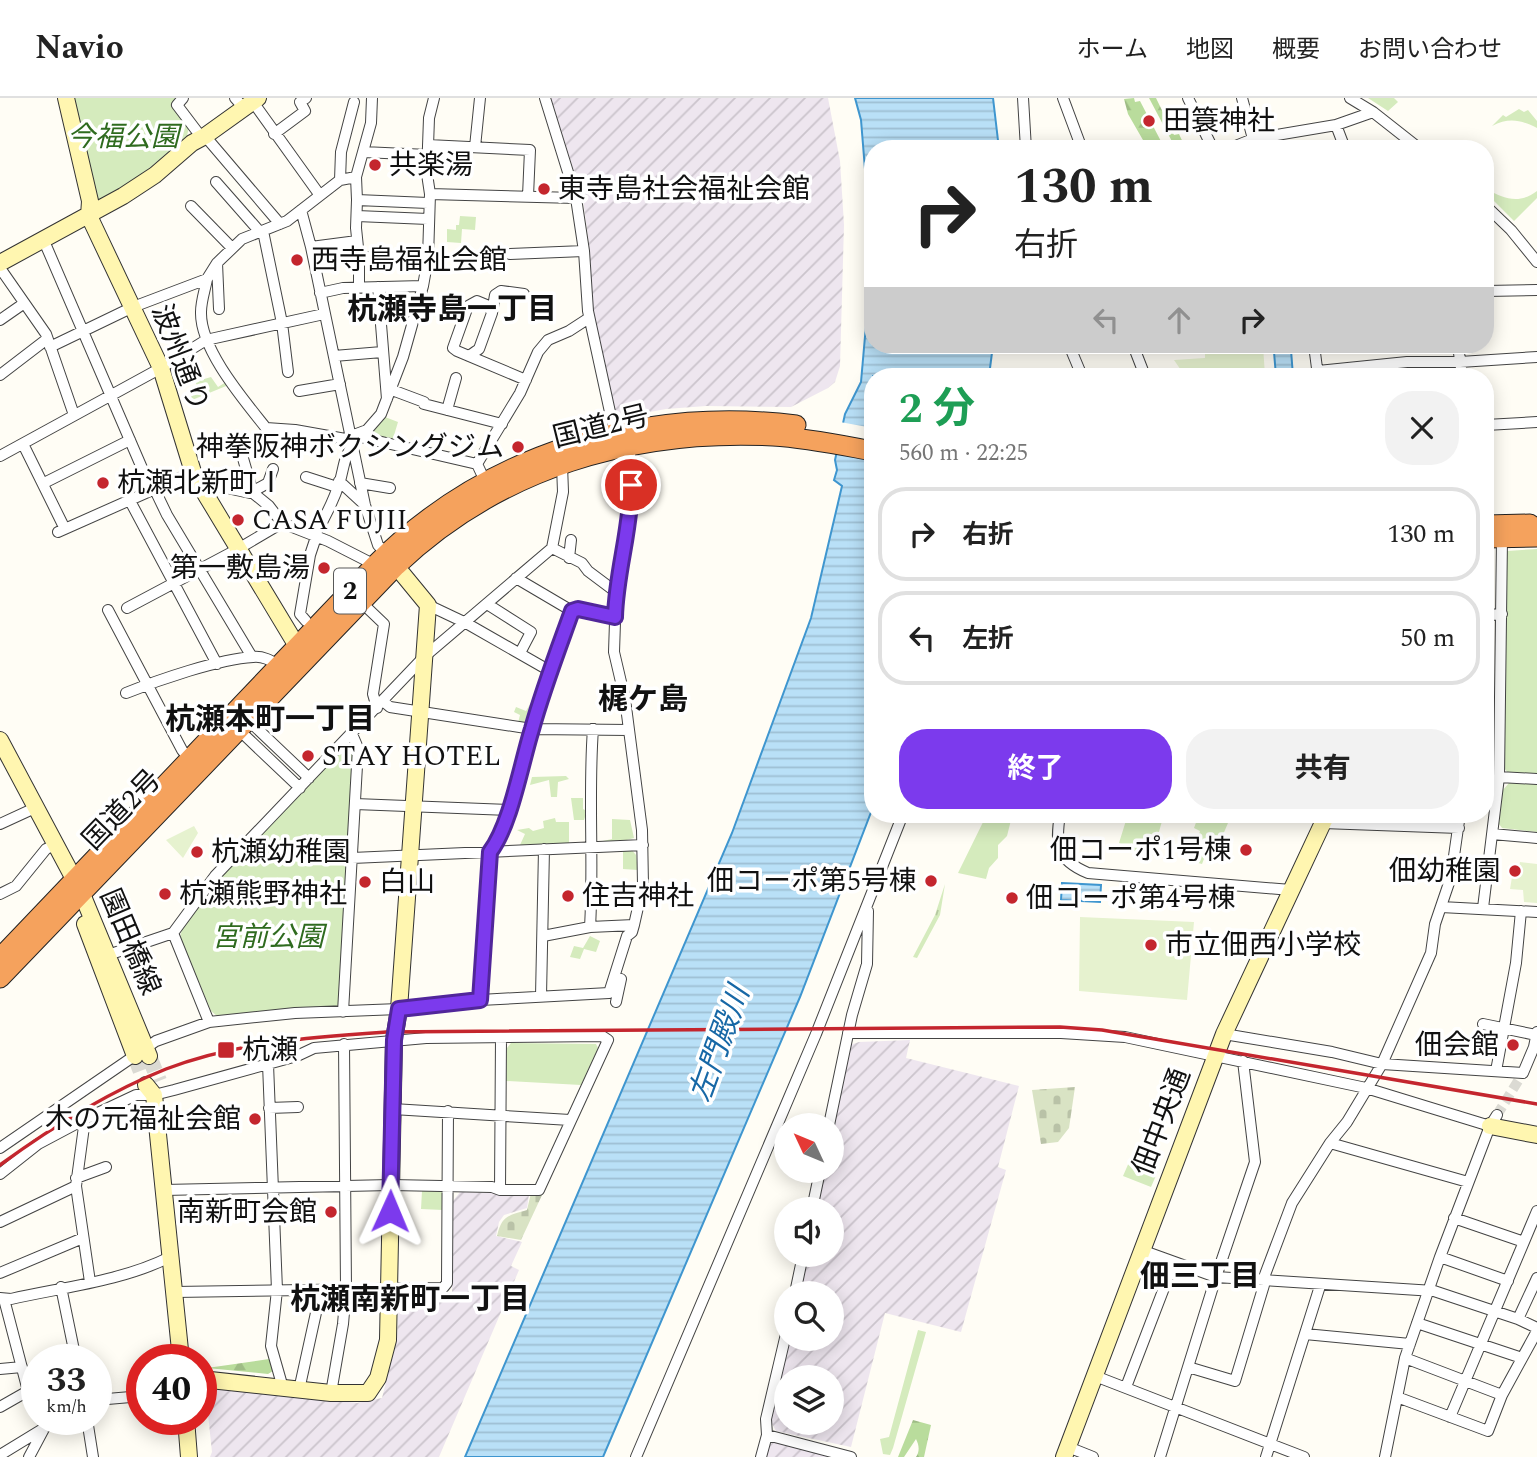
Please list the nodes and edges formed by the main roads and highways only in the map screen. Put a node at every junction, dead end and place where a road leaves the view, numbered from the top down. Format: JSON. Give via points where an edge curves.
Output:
{"nodes":[{"id":1,"x":807,"y":433,"type":"junction"},
{"id":2,"x":864,"y":437,"type":"edge"},
{"id":3,"x":622,"y":440,"type":"junction"},
{"id":4,"x":864,"y":449,"type":"edge"},
{"id":5,"x":1537,"y":524,"type":"edge"},
{"id":6,"x":1494,"y":525,"type":"edge"},
{"id":7,"x":1537,"y":537,"type":"edge"},
{"id":8,"x":1494,"y":538,"type":"edge"},
{"id":9,"x":387,"y":561,"type":"junction"},
{"id":10,"x":302,"y":651,"type":"junction"},
{"id":11,"x":78,"y":887,"type":"junction"},
{"id":12,"x":0,"y":958,"type":"edge"},
{"id":13,"x":0,"y":978,"type":"edge"}],
"edges":[{"from":1,"to":2,"type":"highway","name":"国道2号","number":"2"},
{"from":1,"to":3,"type":"highway","name":"国道2号","number":"2","via":[[765,422],[710,422],[642,429]]},
{"from":1,"to":4,"type":"highway","name":"国道2号","number":"2"},
{"from":3,"to":9,"type":"highway","name":"国道2号","number":"2","via":[[517,481]]},
{"from":3,"to":9,"type":"highway","name":"国道2号","number":"2","via":[[552,452],[481,473]]},
{"from":5,"to":6,"type":"highway"},
{"from":7,"to":8,"type":"highway"},
{"from":9,"to":10,"type":"highway","name":"国道2号","number":"2"},
{"from":9,"to":10,"type":"highway","name":"国道2号","number":"2","via":[[361,602]]},
{"from":10,"to":11,"type":"highway","name":"国道2号","number":"2","via":[[243,724]]},
{"from":10,"to":11,"type":"highway","name":"国道2号","number":"2","via":[[278,665]]},
{"from":11,"to":12,"type":"highway","name":"国道2号","number":"2"},
{"from":11,"to":13,"type":"highway","name":"国道2号","number":"2"}]}
